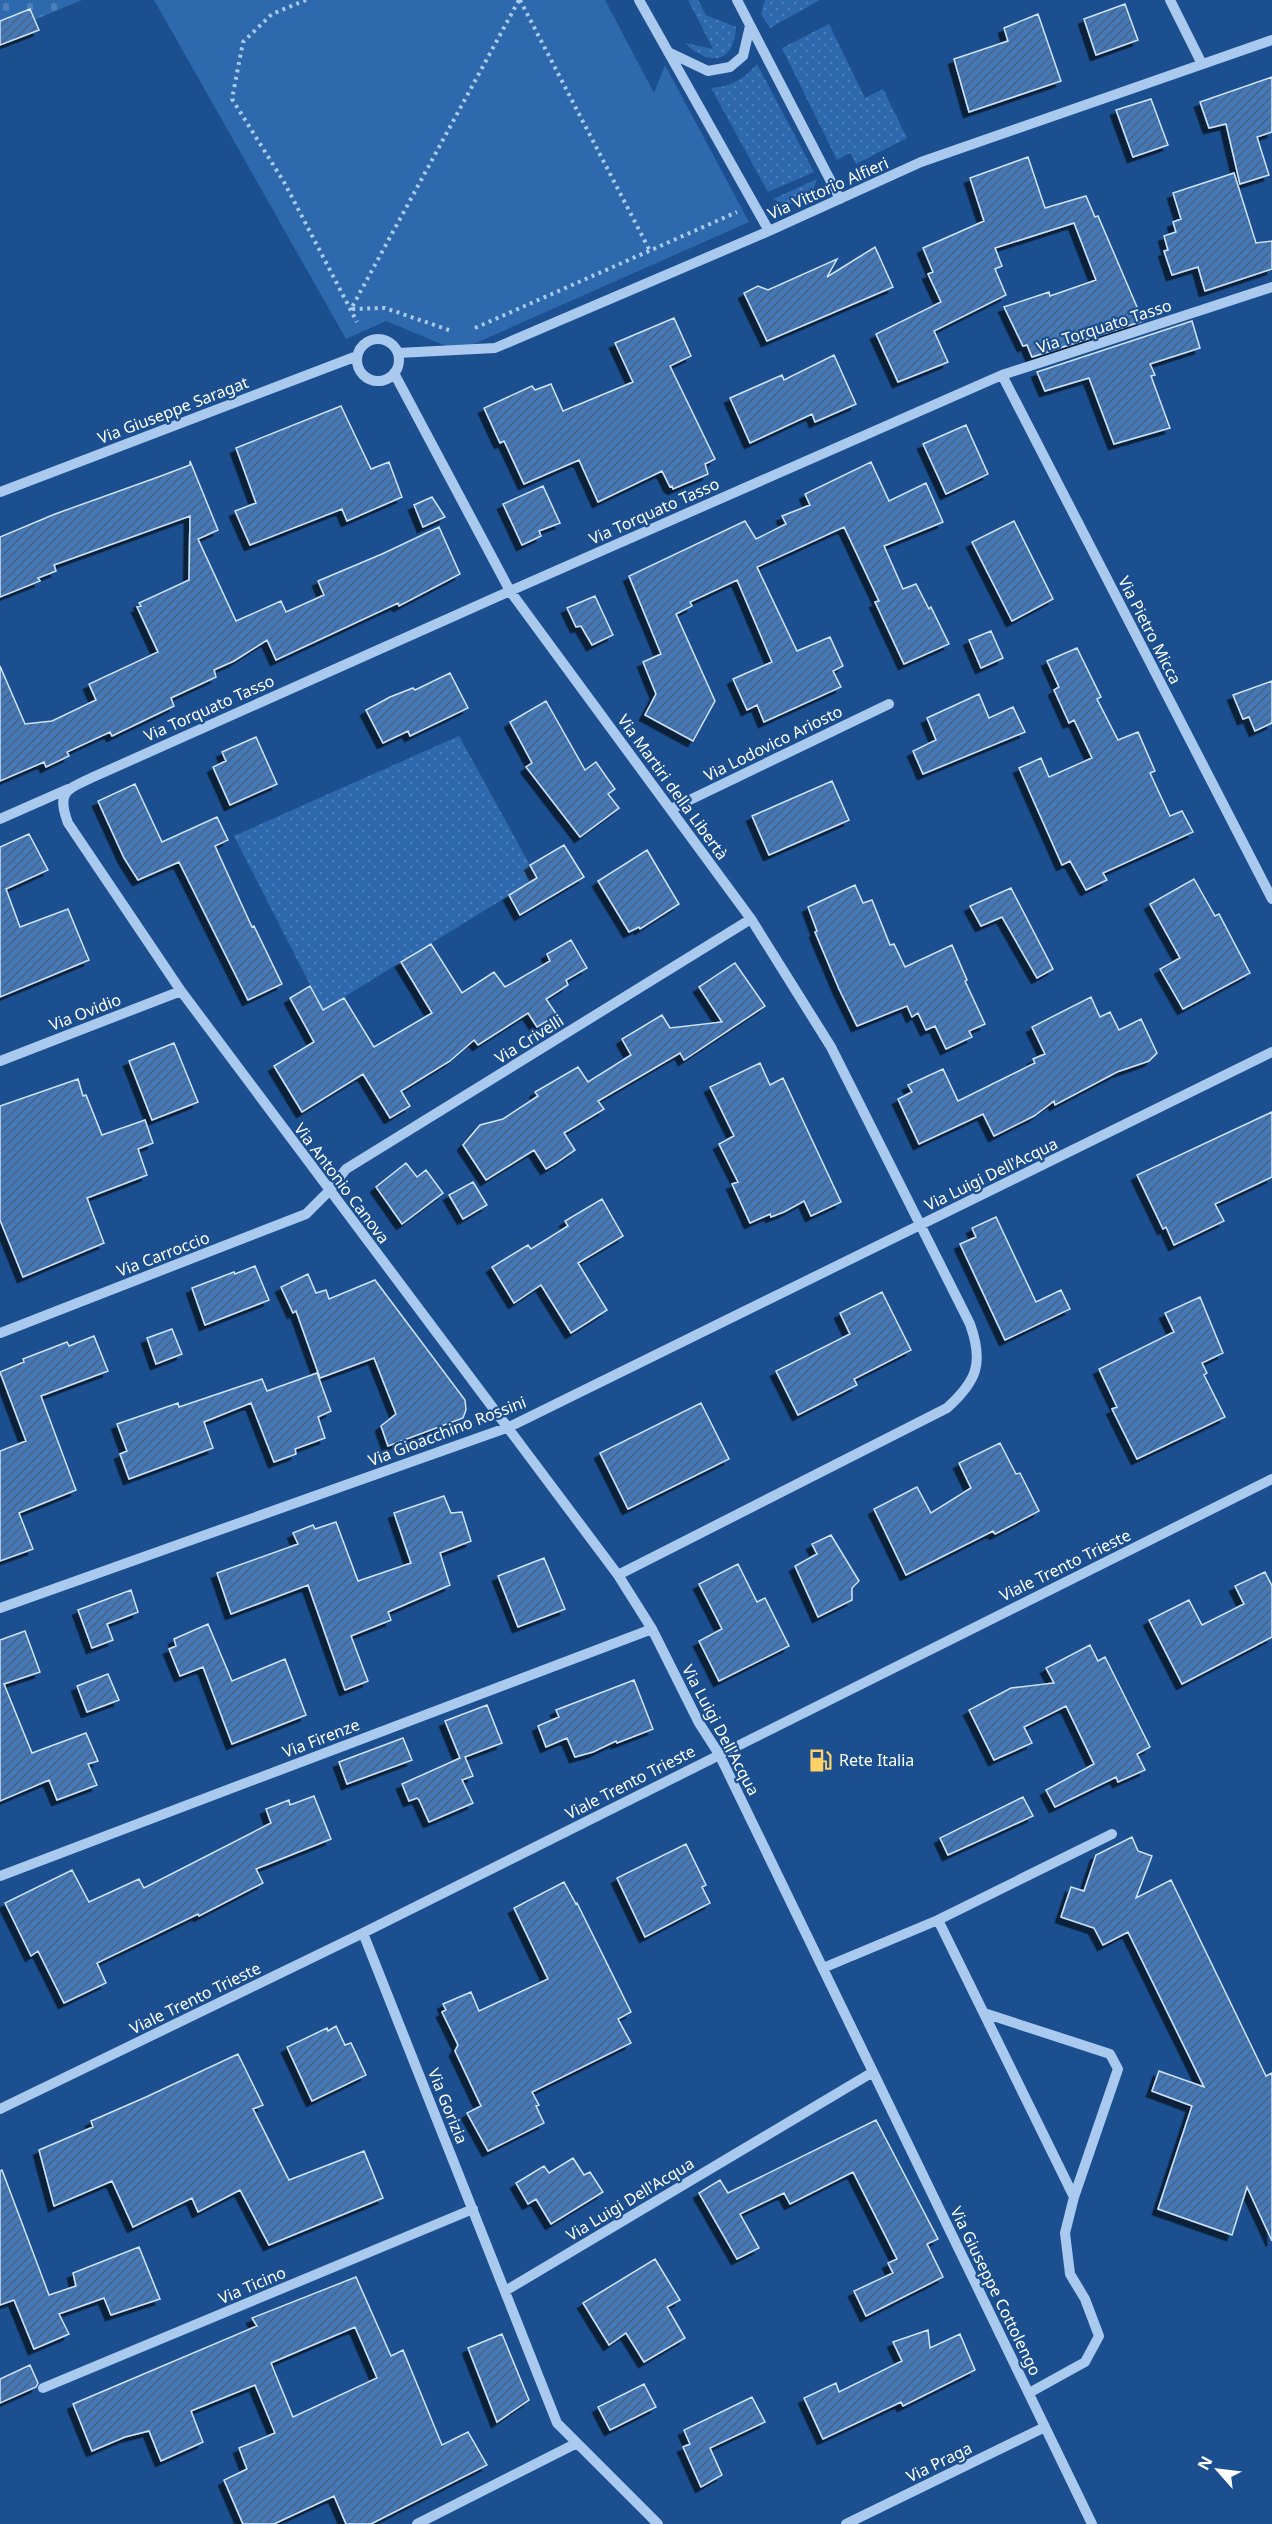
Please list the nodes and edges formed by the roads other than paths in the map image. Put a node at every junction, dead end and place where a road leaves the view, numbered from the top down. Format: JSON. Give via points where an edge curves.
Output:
{"nodes":[{"id":1,"x":639,"y":0,"type":"edge"},
{"id":2,"x":736,"y":0,"type":"edge"},
{"id":3,"x":1170,"y":0,"type":"edge"},
{"id":4,"x":750,"y":26,"type":"junction"},
{"id":5,"x":1272,"y":40,"type":"edge"},
{"id":6,"x":668,"y":52,"type":"junction"},
{"id":7,"x":1202,"y":64,"type":"junction"},
{"id":8,"x":840,"y":199,"type":"junction"},
{"id":9,"x":768,"y":231,"type":"junction"},
{"id":10,"x":1272,"y":287,"type":"edge"},
{"id":11,"x":398,"y":353,"type":"junction"},
{"id":12,"x":357,"y":356,"type":"junction"},
{"id":13,"x":394,"y":373,"type":"junction"},
{"id":14,"x":1002,"y":375,"type":"junction"},
{"id":15,"x":0,"y":492,"type":"edge"},
{"id":16,"x":510,"y":591,"type":"junction"},
{"id":17,"x":889,"y":704,"type":"dead end"},
{"id":18,"x":66,"y":793,"type":"junction"},
{"id":19,"x":670,"y":809,"type":"junction"},
{"id":20,"x":0,"y":819,"type":"edge"},
{"id":21,"x":1272,"y":899,"type":"edge"},
{"id":22,"x":751,"y":919,"type":"junction"},
{"id":23,"x":181,"y":991,"type":"junction"},
{"id":24,"x":1272,"y":1052,"type":"edge"},
{"id":25,"x":0,"y":1061,"type":"edge"},
{"id":26,"x":329,"y":1191,"type":"junction"},
{"id":27,"x":920,"y":1225,"type":"junction"},
{"id":28,"x":0,"y":1333,"type":"edge"},
{"id":29,"x":509,"y":1426,"type":"junction"},
{"id":30,"x":1272,"y":1479,"type":"edge"},
{"id":31,"x":618,"y":1575,"type":"junction"},
{"id":32,"x":0,"y":1608,"type":"edge"},
{"id":33,"x":652,"y":1629,"type":"junction"},
{"id":34,"x":719,"y":1754,"type":"junction"},
{"id":35,"x":1112,"y":1834,"type":"dead end"},
{"id":36,"x":0,"y":1876,"type":"edge"},
{"id":37,"x":938,"y":1920,"type":"junction"},
{"id":38,"x":363,"y":1933,"type":"junction"},
{"id":39,"x":823,"y":1968,"type":"junction"},
{"id":40,"x":984,"y":2013,"type":"junction"},
{"id":41,"x":873,"y":2072,"type":"junction"},
{"id":42,"x":0,"y":2109,"type":"edge"},
{"id":43,"x":1074,"y":2197,"type":"junction"},
{"id":44,"x":472,"y":2209,"type":"junction"},
{"id":45,"x":505,"y":2291,"type":"junction"},
{"id":46,"x":43,"y":2388,"type":"dead end"},
{"id":47,"x":1029,"y":2393,"type":"junction"},
{"id":48,"x":1045,"y":2427,"type":"junction"},
{"id":49,"x":577,"y":2443,"type":"junction"},
{"id":50,"x":417,"y":2524,"type":"edge"},
{"id":51,"x":658,"y":2524,"type":"edge"},
{"id":52,"x":846,"y":2524,"type":"edge"},
{"id":53,"x":1092,"y":2524,"type":"edge"}],
"edges":[{"from":1,"to":6,"type":"street"},
{"from":2,"to":4,"type":"street"},
{"from":3,"to":7,"type":"street"},
{"from":4,"to":6,"type":"street","via":[[743,56],[730,67],[708,71]]},
{"from":4,"to":8,"type":"street"},
{"from":5,"to":7,"type":"street","name":"Via Vittorio Alfieri"},
{"from":6,"to":9,"type":"street"},
{"from":7,"to":8,"type":"street","name":"Via Vittorio Alfieri","via":[[921,162]]},
{"from":8,"to":9,"type":"street","name":"Via Vittorio Alfieri"},
{"from":9,"to":11,"type":"street","name":"Via Vittorio Alfieri","via":[[495,348]]},
{"from":10,"to":14,"type":"street","name":"Via Torquato Tasso"},
{"from":11,"to":12,"type":"street","via":[[389,342],[376,338],[363,344]]},
{"from":11,"to":13,"type":"street"},
{"from":12,"to":13,"type":"street","via":[[359,370],[369,379],[383,380]]},
{"from":12,"to":15,"type":"street","name":"Via Giuseppe Saragat"},
{"from":13,"to":16,"type":"street","name":"Via Martiri della Libertà"},
{"from":14,"to":16,"type":"street","name":"Via Torquato Tasso"},
{"from":14,"to":21,"type":"street","name":"Via Pietro Micca"},
{"from":16,"to":18,"type":"street","name":"Via Torquato Tasso"},
{"from":16,"to":19,"type":"street","name":"Via Martiri della Libertà"},
{"from":17,"to":19,"type":"street","name":"Via Lodovico Ariosto"},
{"from":18,"to":20,"type":"street","name":"Via Torquato Tasso"},
{"from":18,"to":23,"type":"street","name":"Via Antonio Canova","via":[[63,808],[68,823]]},
{"from":19,"to":22,"type":"street","name":"Via Martiri della Libertà"},
{"from":22,"to":26,"type":"street","name":"Via Crivelli","via":[[346,1169]]},
{"from":22,"to":27,"type":"street","name":"Via Martiri della Libertà","via":[[831,1047]]},
{"from":23,"to":25,"type":"street","name":"Via Ovidio"},
{"from":23,"to":26,"type":"street","name":"Via Antonio Canova"},
{"from":24,"to":27,"type":"street","name":"Via Luigi Dell'Acqua"},
{"from":26,"to":28,"type":"street","name":"Via Carroccio","via":[[306,1214]]},
{"from":26,"to":29,"type":"street","name":"Via Antonio Canova"},
{"from":27,"to":29,"type":"street","name":"Via Gioacchino Rossini"},
{"from":27,"to":31,"type":"street","name":"Via Luigi Dell'Acqua","via":[[977,1344],[978,1361],[963,1393],[925,1420]]},
{"from":29,"to":31,"type":"street","name":"Via Antonio Canova"},
{"from":29,"to":32,"type":"street","name":"Via Gioacchino Rossini"},
{"from":30,"to":34,"type":"street","name":"Viale Trento Trieste"},
{"from":31,"to":33,"type":"street","name":"Via Luigi Dell'Acqua"},
{"from":33,"to":34,"type":"street","name":"Via Luigi Dell'Acqua"},
{"from":33,"to":36,"type":"street","name":"Via Firenze"},
{"from":34,"to":38,"type":"street","name":"Viale Trento Trieste"},
{"from":34,"to":39,"type":"street","name":"Via Luigi Dell'Acqua"},
{"from":35,"to":37,"type":"street"},
{"from":37,"to":39,"type":"street"},
{"from":37,"to":40,"type":"street"},
{"from":38,"to":42,"type":"street","name":"Viale Trento Trieste"},
{"from":38,"to":44,"type":"street","name":"Via Gorizia"},
{"from":39,"to":41,"type":"street","name":"Via Luigi Dell'Acqua"},
{"from":40,"to":43,"type":"street"},
{"from":40,"to":43,"type":"street","via":[[1110,2054],[1118,2068]]},
{"from":41,"to":45,"type":"street","name":"Via Luigi Dell'Acqua"},
{"from":41,"to":47,"type":"street","name":"Via Giuseppe Cottolengo"},
{"from":43,"to":47,"type":"street","via":[[1065,2234],[1070,2274],[1099,2336],[1085,2362]]},
{"from":44,"to":45,"type":"street","name":"Via Gorizia"},
{"from":44,"to":46,"type":"street","name":"Via Ticino"},
{"from":45,"to":49,"type":"street","via":[[557,2423]]},
{"from":47,"to":48,"type":"street","name":"Via Giuseppe Cottolengo"},
{"from":48,"to":52,"type":"street","name":"Via Praga"},
{"from":48,"to":53,"type":"street","name":"Via Giuseppe Cottolengo"},
{"from":49,"to":50,"type":"street"},
{"from":49,"to":51,"type":"street"}]}
